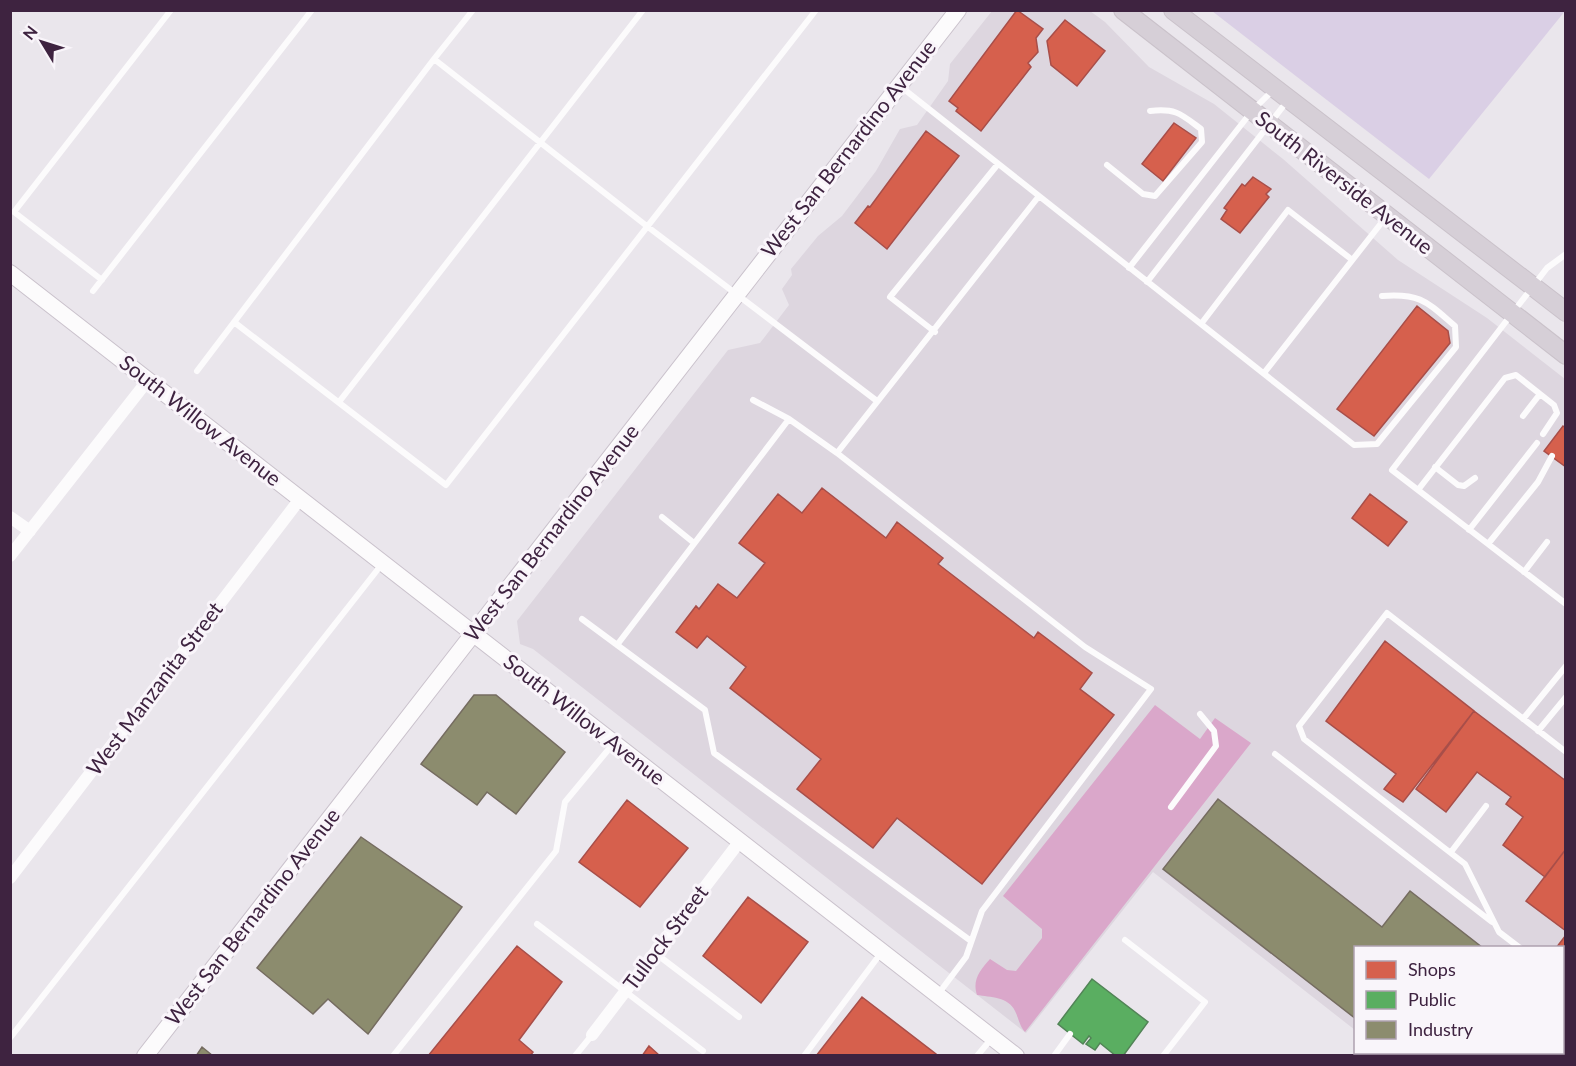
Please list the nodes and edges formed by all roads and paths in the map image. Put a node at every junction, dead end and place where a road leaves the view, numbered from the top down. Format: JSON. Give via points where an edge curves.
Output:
{"nodes":[{"id":1,"x":171,"y":10,"type":"edge"},
{"id":2,"x":312,"y":10,"type":"edge"},
{"id":3,"x":472,"y":10,"type":"edge"},
{"id":4,"x":643,"y":10,"type":"edge"},
{"id":5,"x":816,"y":10,"type":"edge"},
{"id":6,"x":958,"y":10,"type":"edge"},
{"id":7,"x":1123,"y":10,"type":"edge"},
{"id":8,"x":1173,"y":10,"type":"edge"},
{"id":9,"x":434,"y":59,"type":"junction"},
{"id":10,"x":899,"y":85,"type":"junction"},
{"id":11,"x":1274,"y":88,"type":"junction"},
{"id":12,"x":1288,"y":100,"type":"junction"},
{"id":13,"x":1150,"y":111,"type":"dead end"},
{"id":14,"x":1252,"y":111,"type":"junction"},
{"id":15,"x":1270,"y":124,"type":"junction"},
{"id":16,"x":539,"y":142,"type":"junction"},
{"id":17,"x":998,"y":164,"type":"junction"},
{"id":18,"x":1107,"y":165,"type":"dead end"},
{"id":19,"x":1039,"y":196,"type":"junction"},
{"id":20,"x":1386,"y":217,"type":"junction"},
{"id":21,"x":648,"y":227,"type":"junction"},
{"id":22,"x":1566,"y":254,"type":"edge"},
{"id":23,"x":1351,"y":259,"type":"junction"},
{"id":24,"x":1129,"y":268,"type":"junction"},
{"id":25,"x":10,"y":273,"type":"edge"},
{"id":26,"x":102,"y":280,"type":"junction"},
{"id":27,"x":1147,"y":282,"type":"junction"},
{"id":28,"x":1533,"y":286,"type":"junction"},
{"id":29,"x":93,"y":291,"type":"dead end"},
{"id":30,"x":737,"y":293,"type":"junction"},
{"id":31,"x":1382,"y":296,"type":"dead end"},
{"id":32,"x":1566,"y":312,"type":"edge"},
{"id":33,"x":1513,"y":314,"type":"junction"},
{"id":34,"x":234,"y":322,"type":"junction"},
{"id":35,"x":1201,"y":324,"type":"junction"},
{"id":36,"x":935,"y":332,"type":"junction"},
{"id":37,"x":1566,"y":355,"type":"edge"},
{"id":38,"x":197,"y":371,"type":"dead end"},
{"id":39,"x":1264,"y":373,"type":"junction"},
{"id":40,"x":148,"y":380,"type":"junction"},
{"id":41,"x":1540,"y":394,"type":"junction"},
{"id":42,"x":753,"y":400,"type":"dead end"},
{"id":43,"x":877,"y":401,"type":"junction"},
{"id":44,"x":339,"y":402,"type":"junction"},
{"id":45,"x":1523,"y":417,"type":"dead end"},
{"id":46,"x":789,"y":419,"type":"junction"},
{"id":47,"x":1543,"y":434,"type":"dead end"},
{"id":48,"x":1537,"y":443,"type":"dead end"},
{"id":49,"x":837,"y":453,"type":"junction"},
{"id":50,"x":1552,"y":456,"type":"dead end"},
{"id":51,"x":1435,"y":467,"type":"junction"},
{"id":52,"x":1475,"y":478,"type":"dead end"},
{"id":53,"x":1418,"y":490,"type":"junction"},
{"id":54,"x":300,"y":500,"type":"junction"},
{"id":55,"x":10,"y":516,"type":"edge"},
{"id":56,"x":662,"y":517,"type":"dead end"},
{"id":57,"x":1469,"y":530,"type":"junction"},
{"id":58,"x":30,"y":531,"type":"junction"},
{"id":59,"x":694,"y":543,"type":"junction"},
{"id":60,"x":1547,"y":543,"type":"dead end"},
{"id":61,"x":1488,"y":544,"type":"junction"},
{"id":62,"x":10,"y":556,"type":"edge"},
{"id":63,"x":382,"y":564,"type":"junction"},
{"id":64,"x":1524,"y":572,"type":"junction"},
{"id":65,"x":1566,"y":604,"type":"edge"},
{"id":66,"x":582,"y":620,"type":"dead end"},
{"id":67,"x":473,"y":634,"type":"junction"},
{"id":68,"x":617,"y":645,"type":"junction"},
{"id":69,"x":1566,"y":666,"type":"edge"},
{"id":70,"x":1566,"y":697,"type":"edge"},
{"id":71,"x":1200,"y":714,"type":"dead end"},
{"id":72,"x":1523,"y":719,"type":"junction"},
{"id":73,"x":1538,"y":731,"type":"junction"},
{"id":74,"x":613,"y":743,"type":"junction"},
{"id":75,"x":1566,"y":752,"type":"edge"},
{"id":76,"x":1275,"y":754,"type":"dead end"},
{"id":77,"x":1486,"y":806,"type":"dead end"},
{"id":78,"x":1171,"y":807,"type":"dead end"},
{"id":79,"x":740,"y":841,"type":"junction"},
{"id":80,"x":1451,"y":852,"type":"junction"},
{"id":81,"x":10,"y":878,"type":"edge"},
{"id":82,"x":537,"y":924,"type":"dead end"},
{"id":83,"x":1495,"y":924,"type":"junction"},
{"id":84,"x":1125,"y":940,"type":"dead end"},
{"id":85,"x":972,"y":941,"type":"junction"},
{"id":86,"x":1517,"y":946,"type":"edge"},
{"id":87,"x":881,"y":951,"type":"junction"},
{"id":88,"x":655,"y":953,"type":"junction"},
{"id":89,"x":625,"y":992,"type":"junction"},
{"id":90,"x":938,"y":995,"type":"junction"},
{"id":91,"x":739,"y":1017,"type":"dead end"},
{"id":92,"x":1070,"y":1034,"type":"dead end"},
{"id":93,"x":592,"y":1035,"type":"joint"},
{"id":94,"x":992,"y":1037,"type":"junction"},
{"id":95,"x":10,"y":1038,"type":"edge"},
{"id":96,"x":703,"y":1051,"type":"dead end"},
{"id":97,"x":145,"y":1056,"type":"edge"},
{"id":98,"x":393,"y":1056,"type":"edge"},
{"id":99,"x":575,"y":1056,"type":"edge"},
{"id":100,"x":804,"y":1056,"type":"edge"},
{"id":101,"x":977,"y":1056,"type":"edge"},
{"id":102,"x":1016,"y":1056,"type":"edge"},
{"id":103,"x":1054,"y":1056,"type":"edge"},
{"id":104,"x":1163,"y":1056,"type":"edge"}],
"edges":[{"from":1,"to":26,"type":"lane","via":[[14,212]]},
{"from":2,"to":26,"type":"lane"},
{"from":3,"to":9,"type":"lane"},
{"from":4,"to":16,"type":"lane"},
{"from":5,"to":21,"type":"lane"},
{"from":6,"to":10,"type":"main road","name":"West San Bernardino Avenue"},
{"from":7,"to":14,"type":"main road","name":"South Riverside Avenue"},
{"from":8,"to":11,"type":"main road","name":"South Riverside Avenue"},
{"from":9,"to":16,"type":"lane"},
{"from":9,"to":34,"type":"lane"},
{"from":10,"to":17,"type":"lane"},
{"from":10,"to":30,"type":"main road","name":"West San Bernardino Avenue"},
{"from":11,"to":12,"type":"main road","name":"South Riverside Avenue"},
{"from":11,"to":14,"type":"lane"},
{"from":12,"to":15,"type":"lane"},
{"from":12,"to":28,"type":"main road","name":"South Riverside Avenue"},
{"from":13,"to":18,"type":"lane","via":[[1178,112],[1201,129],[1202,142],[1155,196],[1143,194]]},
{"from":14,"to":15,"type":"main road","name":"South Riverside Avenue"},
{"from":14,"to":24,"type":"lane"},
{"from":15,"to":20,"type":"main road","name":"South Riverside Avenue"},
{"from":15,"to":27,"type":"lane"},
{"from":16,"to":21,"type":"lane"},
{"from":16,"to":44,"type":"lane"},
{"from":17,"to":19,"type":"lane"},
{"from":17,"to":36,"type":"lane","via":[[890,297]]},
{"from":19,"to":24,"type":"lane"},
{"from":19,"to":36,"type":"lane"},
{"from":20,"to":23,"type":"lane"},
{"from":20,"to":33,"type":"main road","name":"South Riverside Avenue"},
{"from":21,"to":30,"type":"lane"},
{"from":21,"to":44,"type":"lane","via":[[447,484]]},
{"from":22,"to":28,"type":"lane","via":[[1547,268]]},
{"from":23,"to":35,"type":"lane","via":[[1288,210]]},
{"from":23,"to":39,"type":"lane"},
{"from":24,"to":27,"type":"lane"},
{"from":25,"to":40,"type":"main road","name":"South Willow Avenue"},
{"from":26,"to":29,"type":"lane"},
{"from":27,"to":35,"type":"lane"},
{"from":28,"to":32,"type":"main road","name":"South Riverside Avenue"},
{"from":28,"to":33,"type":"lane"},
{"from":30,"to":43,"type":"lane"},
{"from":30,"to":67,"type":"main road","name":"West San Bernardino Avenue"},
{"from":31,"to":39,"type":"lane","via":[[1408,294],[1432,306],[1455,326],[1456,347],[1377,444],[1354,445]]},
{"from":33,"to":37,"type":"main road","name":"South Riverside Avenue"},
{"from":33,"to":53,"type":"lane","via":[[1392,470]]},
{"from":34,"to":38,"type":"lane"},
{"from":34,"to":44,"type":"lane"},
{"from":35,"to":39,"type":"lane"},
{"from":36,"to":43,"type":"lane"},
{"from":40,"to":54,"type":"main road","name":"South Willow Avenue"},
{"from":40,"to":58,"type":"street"},
{"from":41,"to":45,"type":"lane"},
{"from":41,"to":47,"type":"lane","via":[[1554,405],[1557,413]]},
{"from":41,"to":51,"type":"lane","via":[[1515,375],[1505,378]]},
{"from":42,"to":46,"type":"lane"},
{"from":43,"to":49,"type":"lane"},
{"from":46,"to":49,"type":"lane"},
{"from":46,"to":59,"type":"lane"},
{"from":48,"to":57,"type":"lane"},
{"from":49,"to":85,"type":"lane","via":[[1085,647],[1151,689],[982,911]]},
{"from":50,"to":61,"type":"lane","via":[[1538,482]]},
{"from":51,"to":52,"type":"lane","via":[[1458,485],[1464,486]]},
{"from":51,"to":53,"type":"lane"},
{"from":53,"to":57,"type":"lane"},
{"from":54,"to":63,"type":"main road","name":"South Willow Avenue"},
{"from":54,"to":81,"type":"street","name":"West Manzanita Street"},
{"from":55,"to":58,"type":"street"},
{"from":56,"to":59,"type":"lane"},
{"from":57,"to":61,"type":"lane"},
{"from":58,"to":62,"type":"street"},
{"from":59,"to":68,"type":"lane"},
{"from":60,"to":64,"type":"lane"},
{"from":61,"to":64,"type":"lane"},
{"from":63,"to":67,"type":"main road","name":"South Willow Avenue"},
{"from":63,"to":95,"type":"lane"},
{"from":64,"to":65,"type":"lane"},
{"from":66,"to":68,"type":"lane"},
{"from":67,"to":74,"type":"main road","name":"South Willow Avenue"},
{"from":67,"to":97,"type":"main road","name":"West San Bernardino Avenue"},
{"from":68,"to":85,"type":"lane","via":[[705,710],[714,753]]},
{"from":69,"to":72,"type":"lane"},
{"from":70,"to":73,"type":"lane"},
{"from":71,"to":78,"type":"lane","via":[[1214,731],[1216,746]]},
{"from":72,"to":73,"type":"lane"},
{"from":72,"to":80,"type":"lane","via":[[1387,613],[1299,726],[1304,739]]},
{"from":73,"to":75,"type":"lane"},
{"from":74,"to":79,"type":"main road","name":"South Willow Avenue"},
{"from":74,"to":98,"type":"lane","via":[[565,802],[556,851]]},
{"from":76,"to":83,"type":"lane"},
{"from":77,"to":80,"type":"lane"},
{"from":79,"to":87,"type":"main road","name":"South Willow Avenue"},
{"from":79,"to":88,"type":"street","name":"Tullock Street"},
{"from":80,"to":83,"type":"lane","via":[[1465,864]]},
{"from":82,"to":89,"type":"lane"},
{"from":83,"to":86,"type":"lane"},
{"from":84,"to":104,"type":"lane","via":[[1205,1002]]},
{"from":85,"to":90,"type":"lane","via":[[966,957]]},
{"from":87,"to":90,"type":"main road","name":"South Willow Avenue"},
{"from":87,"to":100,"type":"lane"},
{"from":88,"to":89,"type":"street","name":"Tullock Street"},
{"from":88,"to":91,"type":"lane"},
{"from":89,"to":93,"type":"street","name":"Tullock Street"},
{"from":89,"to":96,"type":"lane"},
{"from":90,"to":94,"type":"main road","name":"South Willow Avenue"},
{"from":92,"to":103,"type":"lane"},
{"from":93,"to":99,"type":"lane"},
{"from":94,"to":101,"type":"lane"},
{"from":94,"to":102,"type":"main road","name":"South Willow Avenue"}]}
